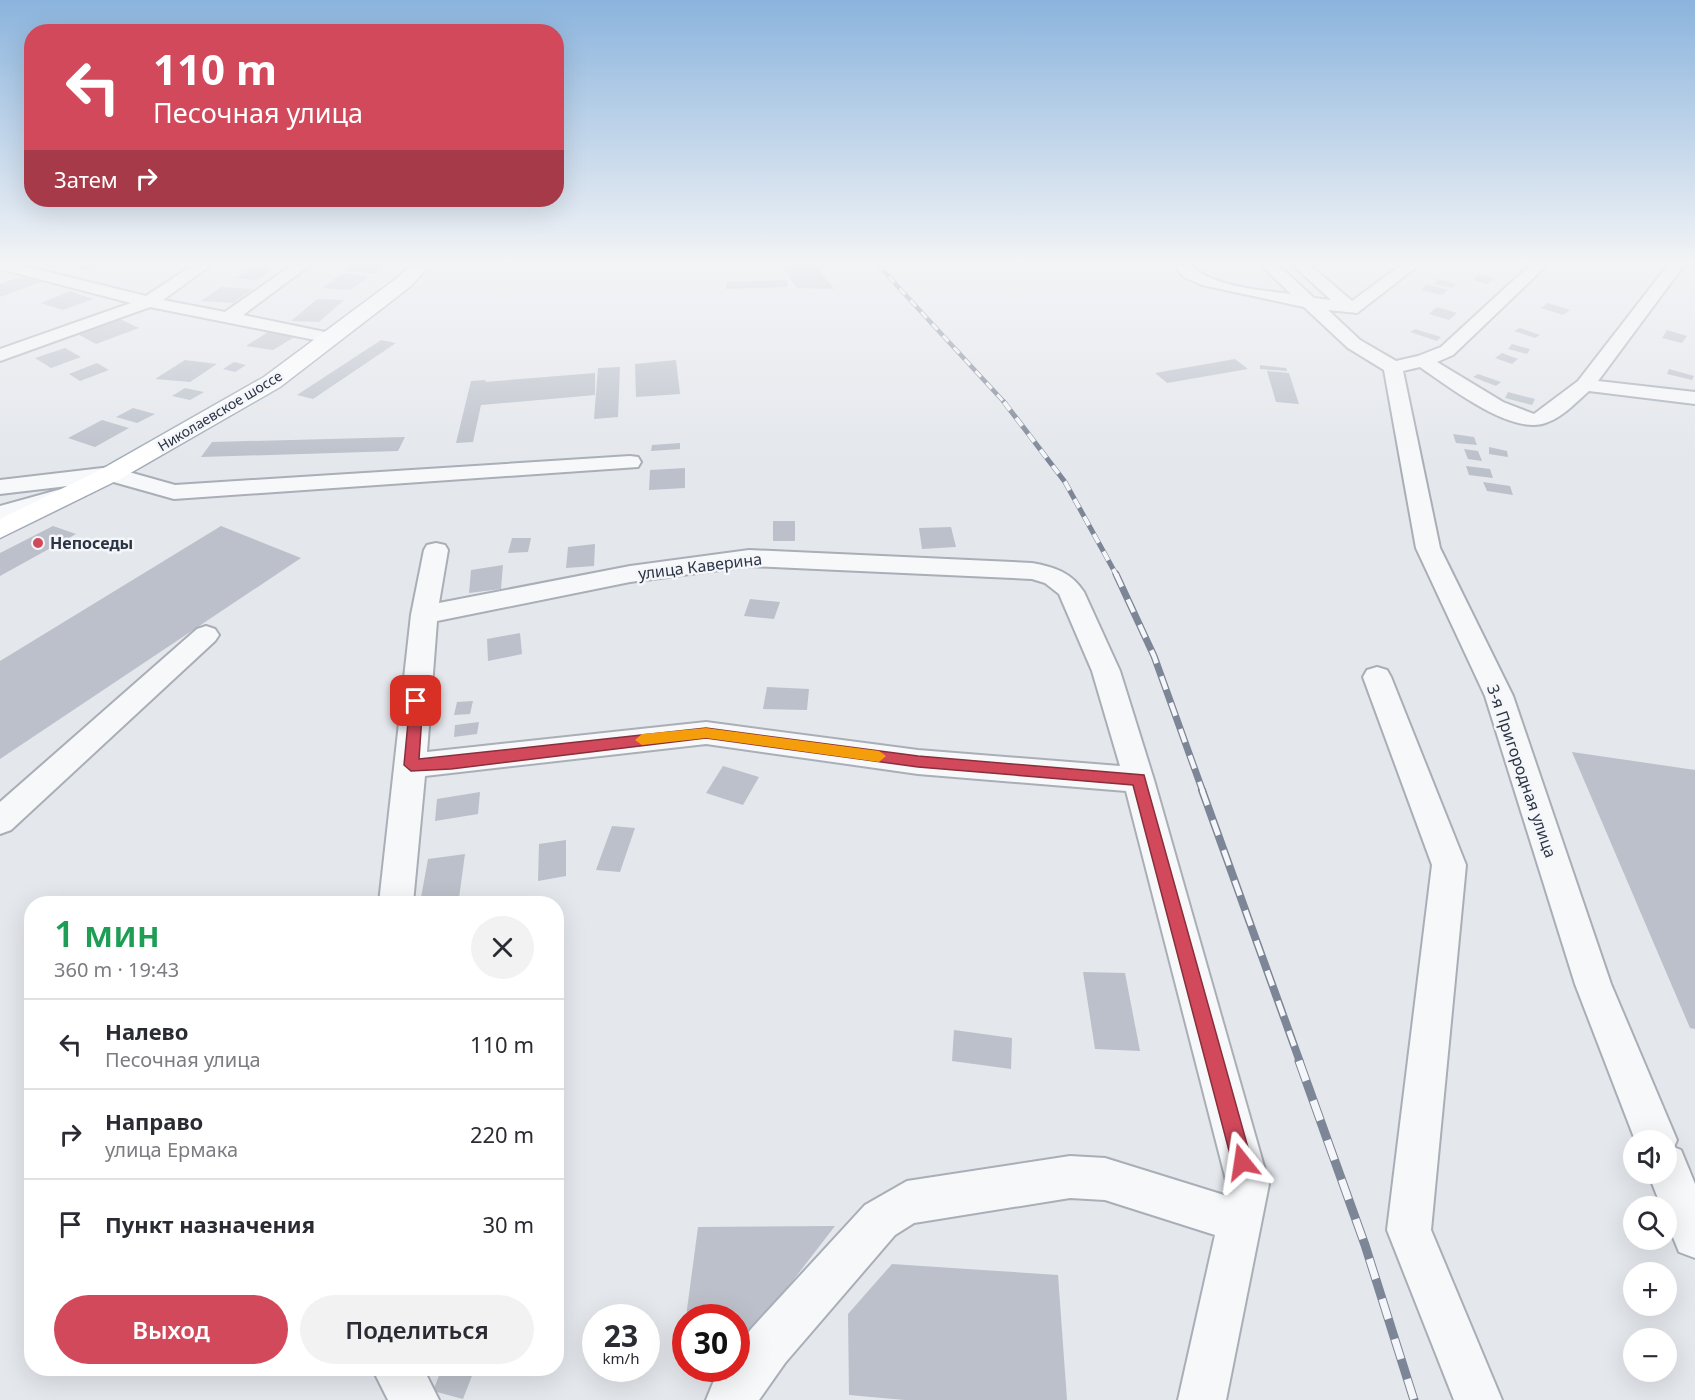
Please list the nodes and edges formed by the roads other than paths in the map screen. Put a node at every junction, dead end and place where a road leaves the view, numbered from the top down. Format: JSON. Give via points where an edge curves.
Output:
{"nodes":[{"id":1,"x":69,"y":330,"type":"edge"},
{"id":2,"x":293,"y":330,"type":"edge"},
{"id":3,"x":340,"y":330,"type":"edge"},
{"id":4,"x":1340,"y":330,"type":"edge"},
{"id":5,"x":1366,"y":330,"type":"edge"},
{"id":6,"x":1469,"y":330,"type":"edge"},
{"id":7,"x":1626,"y":330,"type":"edge"},
{"id":8,"x":330,"y":338,"type":"junction"},
{"id":9,"x":0,"y":355,"type":"edge"},
{"id":10,"x":1423,"y":361,"type":"junction"},
{"id":11,"x":1393,"y":368,"type":"junction"},
{"id":12,"x":1585,"y":385,"type":"junction"},
{"id":13,"x":1695,"y":398,"type":"edge"},
{"id":14,"x":630,"y":462,"type":"dead end"},
{"id":15,"x":111,"y":474,"type":"junction"},
{"id":16,"x":0,"y":487,"type":"edge"},
{"id":17,"x":70,"y":494,"type":"junction"},
{"id":18,"x":0,"y":513,"type":"edge"},
{"id":19,"x":0,"y":530,"type":"edge"},
{"id":20,"x":436,"y":550,"type":"dead end"},
{"id":21,"x":424,"y":615,"type":"junction"},
{"id":22,"x":206,"y":635,"type":"dead end"},
{"id":23,"x":1377,"y":676,"type":"dead end"},
{"id":24,"x":411,"y":765,"type":"junction"},
{"id":25,"x":1139,"y":780,"type":"junction"},
{"id":26,"x":0,"y":821,"type":"edge"},
{"id":27,"x":397,"y":896,"type":"edge"},
{"id":28,"x":1652,"y":1130,"type":"edge"},
{"id":29,"x":1674,"y":1184,"type":"edge"},
{"id":30,"x":1241,"y":1222,"type":"junction"},
{"id":31,"x":1695,"y":1236,"type":"edge"},
{"id":32,"x":401,"y":1376,"type":"edge"},
{"id":33,"x":416,"y":1400,"type":"edge"},
{"id":34,"x":730,"y":1400,"type":"edge"},
{"id":35,"x":1202,"y":1400,"type":"edge"},
{"id":36,"x":1478,"y":1400,"type":"edge"}],
"edges":[{"from":1,"to":9,"type":"street"},
{"from":2,"to":8,"type":"street"},
{"from":3,"to":8,"type":"main road","name":"Николаевское шоссе"},
{"from":4,"to":11,"type":"street","via":[[1354,344]]},
{"from":5,"to":11,"type":"street"},
{"from":6,"to":10,"type":"street","via":[[1447,351]]},
{"from":7,"to":12,"type":"street"},
{"from":8,"to":15,"type":"main road","name":"Николаевское шоссе","via":[[272,382]]},
{"from":10,"to":11,"type":"street"},
{"from":10,"to":12,"type":"street","via":[[1527,420],[1539,420]]},
{"from":11,"to":28,"type":"street","name":"3-я Пригородная улица","via":[[1428,548],[1499,696],[1593,984]]},
{"from":12,"to":13,"type":"street"},
{"from":14,"to":15,"type":"street","via":[[174,492]]},
{"from":15,"to":16,"type":"street"},
{"from":15,"to":17,"type":"main road","name":"Николаевское шоссе"},
{"from":17,"to":18,"type":"street"},
{"from":17,"to":19,"type":"main road","name":"Николаевское шоссе"},
{"from":20,"to":21,"type":"street"},
{"from":21,"to":24,"type":"street"},
{"from":21,"to":25,"type":"street","name":"улица Каверина","via":[[630,574],[749,558],[1051,574],[1071,592],[1106,671]]},
{"from":22,"to":26,"type":"street"},
{"from":23,"to":36,"type":"street","via":[[1449,865],[1409,1230]]},
{"from":24,"to":25,"type":"street","via":[[706,733],[918,762]]},
{"from":24,"to":27,"type":"street"},
{"from":25,"to":30,"type":"street","via":[[1248,1184]]},
{"from":29,"to":31,"type":"street"},
{"from":30,"to":34,"type":"street","via":[[1104,1179],[1070,1177],[907,1203],[880,1220],[768,1346]]},
{"from":30,"to":35,"type":"street"},
{"from":32,"to":33,"type":"street"}]}
